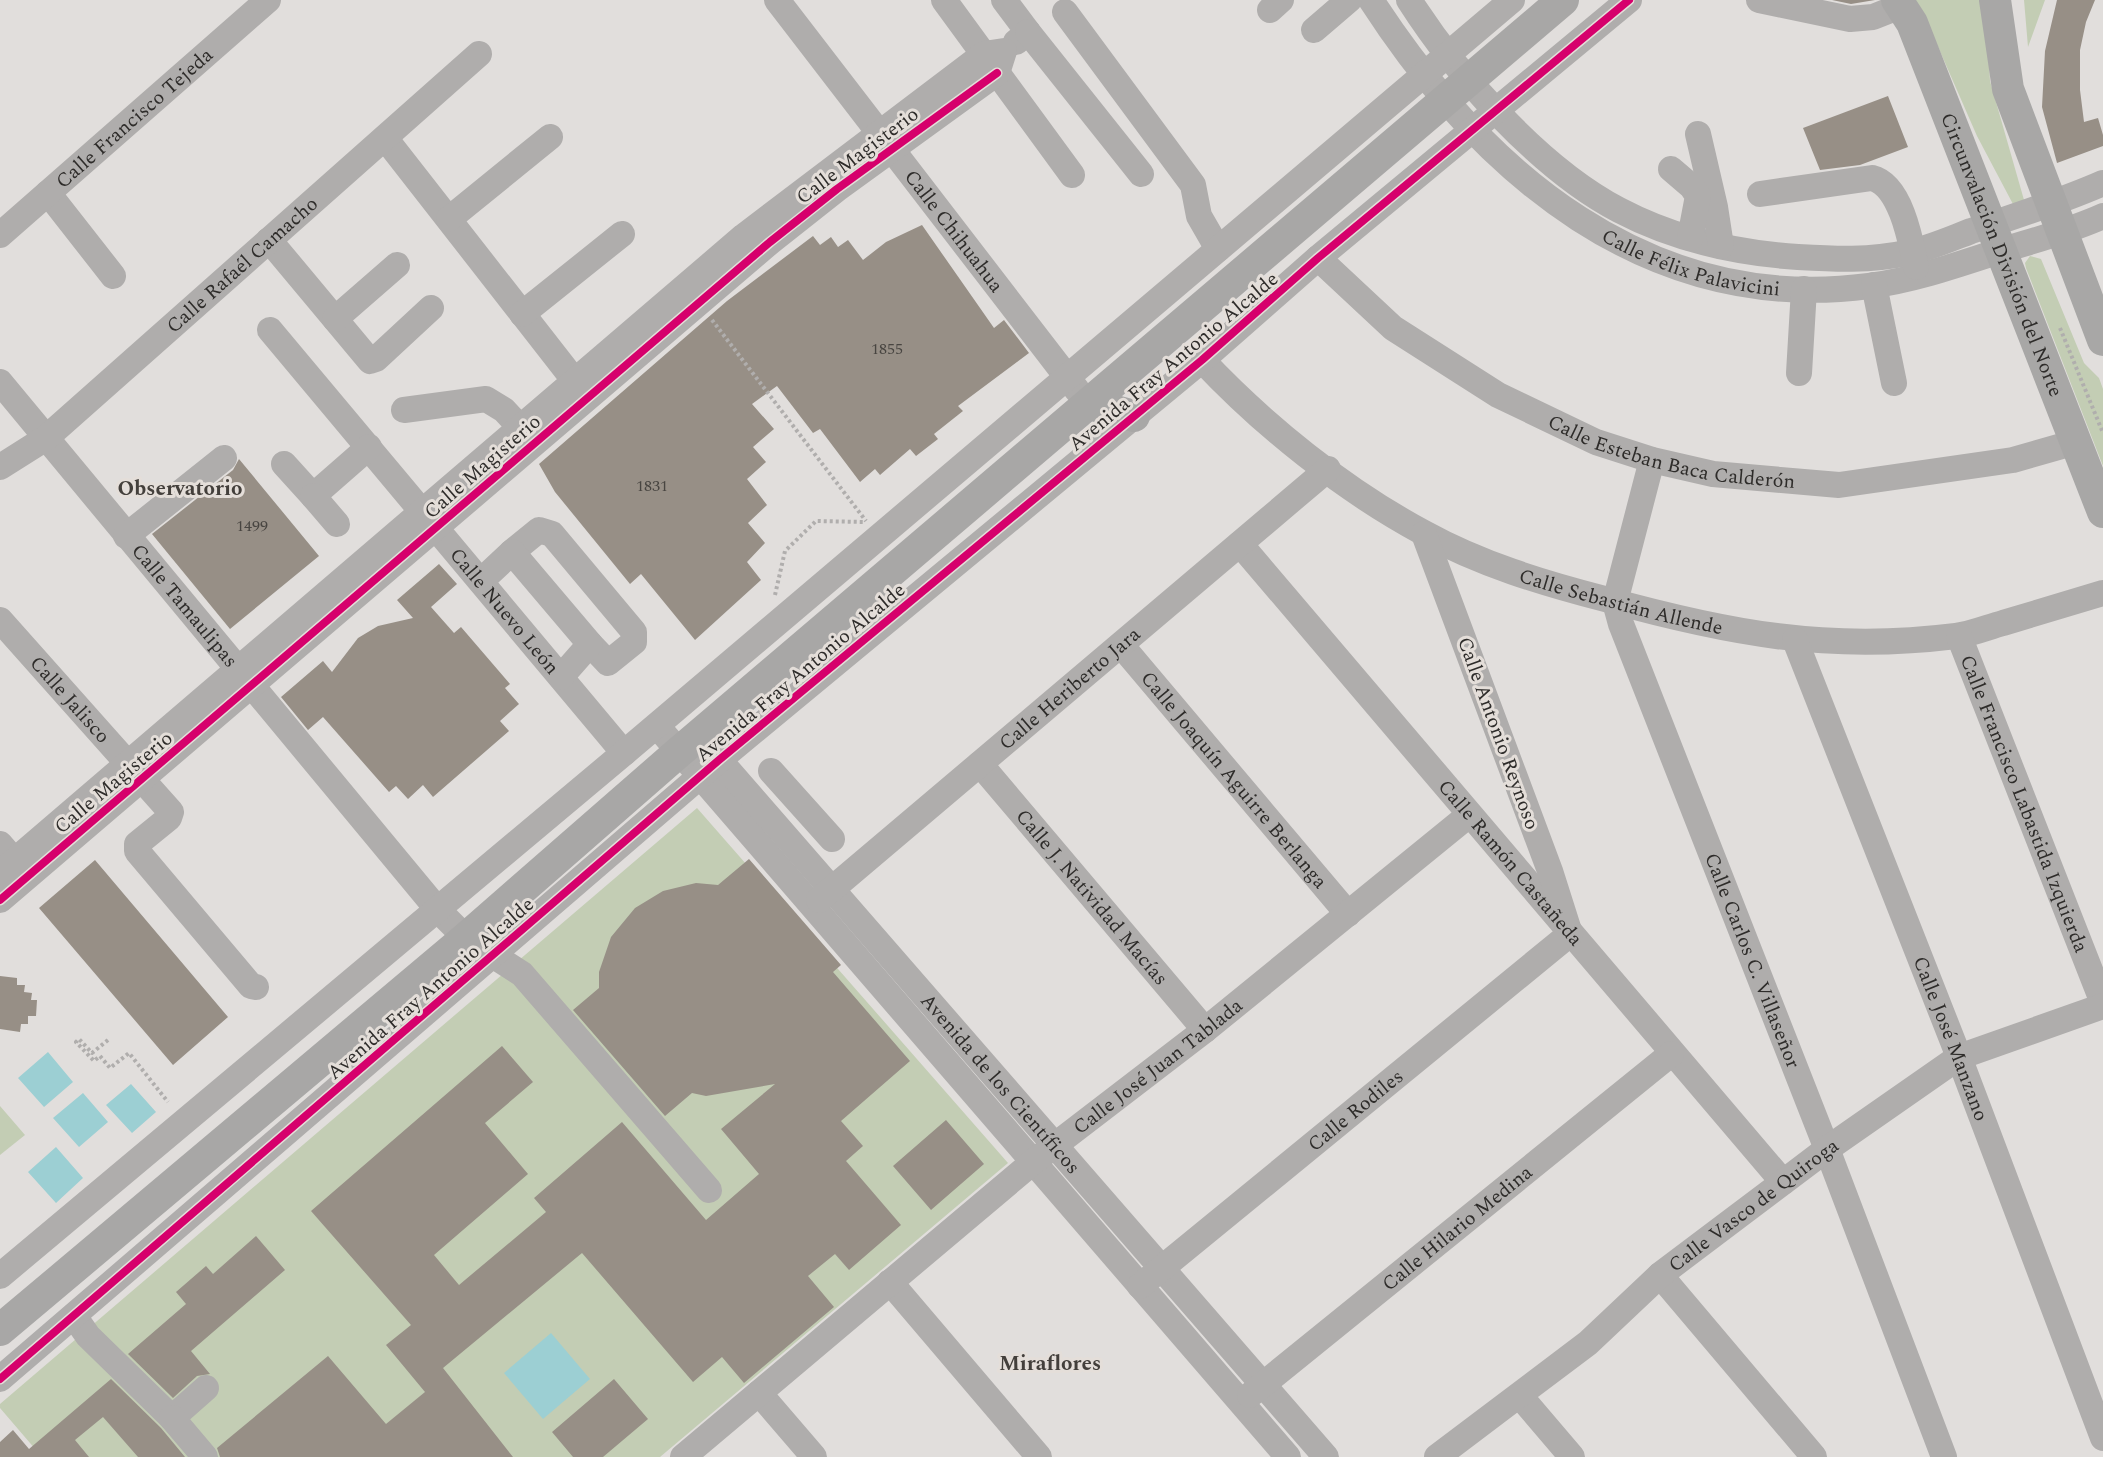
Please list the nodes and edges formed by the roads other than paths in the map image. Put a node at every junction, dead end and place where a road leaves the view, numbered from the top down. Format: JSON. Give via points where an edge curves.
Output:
{"nodes":[{"id":1,"x":268,"y":0,"type":"edge"},
{"id":2,"x":777,"y":0,"type":"edge"},
{"id":3,"x":944,"y":0,"type":"edge"},
{"id":4,"x":1004,"y":0,"type":"edge"},
{"id":5,"x":1349,"y":0,"type":"edge"},
{"id":6,"x":1371,"y":0,"type":"edge"},
{"id":7,"x":1409,"y":0,"type":"edge"},
{"id":8,"x":1512,"y":0,"type":"edge"},
{"id":9,"x":1563,"y":0,"type":"edge"},
{"id":10,"x":1629,"y":0,"type":"edge"},
{"id":11,"x":1759,"y":0,"type":"edge"},
{"id":12,"x":1995,"y":0,"type":"edge"},
{"id":13,"x":1899,"y":3,"type":"edge"},
{"id":14,"x":1065,"y":12,"type":"dead end"},
{"id":15,"x":1314,"y":30,"type":"dead end"},
{"id":16,"x":1028,"y":32,"type":"junction"},
{"id":17,"x":479,"y":54,"type":"dead end"},
{"id":18,"x":1448,"y":54,"type":"junction"},
{"id":19,"x":995,"y":59,"type":"junction"},
{"id":20,"x":1424,"y":74,"type":"junction"},
{"id":21,"x":1469,"y":79,"type":"junction"},
{"id":22,"x":1445,"y":100,"type":"junction"},
{"id":23,"x":1496,"y":110,"type":"junction"},
{"id":24,"x":1471,"y":130,"type":"junction"},
{"id":25,"x":1698,"y":134,"type":"dead end"},
{"id":26,"x":550,"y":137,"type":"dead end"},
{"id":27,"x":385,"y":138,"type":"junction"},
{"id":28,"x":886,"y":141,"type":"junction"},
{"id":29,"x":1671,"y":169,"type":"dead end"},
{"id":30,"x":1141,"y":174,"type":"dead end"},
{"id":31,"x":1072,"y":175,"type":"dead end"},
{"id":32,"x":2103,"y":183,"type":"edge"},
{"id":33,"x":48,"y":193,"type":"junction"},
{"id":34,"x":1760,"y":194,"type":"dead end"},
{"id":35,"x":2103,"y":216,"type":"edge"},
{"id":36,"x":2056,"y":218,"type":"junction"},
{"id":37,"x":448,"y":219,"type":"junction"},
{"id":38,"x":622,"y":234,"type":"dead end"},
{"id":39,"x":0,"y":235,"type":"edge"},
{"id":40,"x":1690,"y":238,"type":"junction"},
{"id":41,"x":1996,"y":238,"type":"junction"},
{"id":42,"x":269,"y":240,"type":"junction"},
{"id":43,"x":1720,"y":246,"type":"junction"},
{"id":44,"x":1218,"y":249,"type":"junction"},
{"id":45,"x":1913,"y":251,"type":"junction"},
{"id":46,"x":1318,"y":258,"type":"junction"},
{"id":47,"x":397,"y":265,"type":"dead end"},
{"id":48,"x":113,"y":276,"type":"dead end"},
{"id":49,"x":1918,"y":277,"type":"junction"},
{"id":50,"x":1874,"y":285,"type":"junction"},
{"id":51,"x":1804,"y":289,"type":"junction"},
{"id":52,"x":2097,"y":302,"type":"edge"},
{"id":53,"x":431,"y":308,"type":"dead end"},
{"id":54,"x":522,"y":314,"type":"junction"},
{"id":55,"x":335,"y":319,"type":"junction"},
{"id":56,"x":270,"y":330,"type":"dead end"},
{"id":57,"x":2103,"y":340,"type":"edge"},
{"id":58,"x":1202,"y":360,"type":"junction"},
{"id":59,"x":1799,"y":373,"type":"dead end"},
{"id":60,"x":1066,"y":378,"type":"junction"},
{"id":61,"x":574,"y":380,"type":"junction"},
{"id":62,"x":0,"y":382,"type":"edge"},
{"id":63,"x":1894,"y":383,"type":"dead end"},
{"id":64,"x":1089,"y":404,"type":"junction"},
{"id":65,"x":404,"y":410,"type":"dead end"},
{"id":66,"x":1134,"y":416,"type":"junction"},
{"id":67,"x":527,"y":434,"type":"junction"},
{"id":68,"x":2090,"y":437,"type":"edge"},
{"id":69,"x":46,"y":438,"type":"junction"},
{"id":70,"x":369,"y":447,"type":"junction"},
{"id":71,"x":224,"y":458,"type":"dead end"},
{"id":72,"x":1652,"y":460,"type":"junction"},
{"id":73,"x":284,"y":464,"type":"dead end"},
{"id":74,"x":0,"y":467,"type":"edge"},
{"id":75,"x":1328,"y":469,"type":"junction"},
{"id":76,"x":313,"y":496,"type":"junction"},
{"id":77,"x":2103,"y":512,"type":"edge"},
{"id":78,"x":430,"y":519,"type":"junction"},
{"id":79,"x":337,"y":524,"type":"dead end"},
{"id":80,"x":1424,"y":534,"type":"junction"},
{"id":81,"x":126,"y":536,"type":"junction"},
{"id":82,"x":1240,"y":544,"type":"junction"},
{"id":83,"x":512,"y":552,"type":"junction"},
{"id":84,"x":481,"y":581,"type":"junction"},
{"id":85,"x":2103,"y":593,"type":"edge"},
{"id":86,"x":1615,"y":602,"type":"junction"},
{"id":87,"x":0,"y":620,"type":"edge"},
{"id":88,"x":1959,"y":636,"type":"junction"},
{"id":89,"x":1795,"y":640,"type":"junction"},
{"id":90,"x":590,"y":644,"type":"junction"},
{"id":91,"x":1120,"y":645,"type":"junction"},
{"id":92,"x":561,"y":677,"type":"junction"},
{"id":93,"x":244,"y":679,"type":"junction"},
{"id":94,"x":666,"y":718,"type":"junction"},
{"id":95,"x":689,"y":744,"type":"junction"},
{"id":96,"x":624,"y":753,"type":"junction"},
{"id":97,"x":980,"y":764,"type":"junction"},
{"id":98,"x":710,"y":768,"type":"junction"},
{"id":99,"x":771,"y":771,"type":"dead end"},
{"id":100,"x":134,"y":773,"type":"junction"},
{"id":101,"x":805,"y":808,"type":"junction"},
{"id":102,"x":1469,"y":815,"type":"junction"},
{"id":103,"x":780,"y":831,"type":"junction"},
{"id":104,"x":832,"y":839,"type":"dead end"},
{"id":105,"x":11,"y":863,"type":"edge"},
{"id":106,"x":831,"y":890,"type":"junction"},
{"id":107,"x":0,"y":900,"type":"edge"},
{"id":108,"x":812,"y":906,"type":"junction"},
{"id":109,"x":438,"y":910,"type":"junction"},
{"id":110,"x":1348,"y":914,"type":"junction"},
{"id":111,"x":1570,"y":934,"type":"junction"},
{"id":112,"x":466,"y":938,"type":"junction"},
{"id":113,"x":492,"y":957,"type":"junction"},
{"id":114,"x":256,"y":987,"type":"dead end"},
{"id":115,"x":2103,"y":1005,"type":"edge"},
{"id":116,"x":1205,"y":1030,"type":"junction"},
{"id":117,"x":1671,"y":1054,"type":"junction"},
{"id":118,"x":1959,"y":1057,"type":"junction"},
{"id":119,"x":1056,"y":1145,"type":"junction"},
{"id":120,"x":1827,"y":1149,"type":"junction"},
{"id":121,"x":1033,"y":1162,"type":"junction"},
{"id":122,"x":1783,"y":1182,"type":"junction"},
{"id":123,"x":709,"y":1190,"type":"dead end"},
{"id":124,"x":1161,"y":1268,"type":"junction"},
{"id":125,"x":1660,"y":1275,"type":"junction"},
{"id":126,"x":0,"y":1276,"type":"edge"},
{"id":127,"x":890,"y":1282,"type":"junction"},
{"id":128,"x":1140,"y":1286,"type":"junction"},
{"id":129,"x":31,"y":1306,"type":"junction"},
{"id":130,"x":74,"y":1316,"type":"junction"},
{"id":131,"x":0,"y":1329,"type":"edge"},
{"id":132,"x":0,"y":1335,"type":"edge"},
{"id":133,"x":0,"y":1379,"type":"edge"},
{"id":134,"x":1263,"y":1385,"type":"junction"},
{"id":135,"x":206,"y":1388,"type":"dead end"},
{"id":136,"x":759,"y":1394,"type":"junction"},
{"id":137,"x":1520,"y":1396,"type":"junction"},
{"id":138,"x":1240,"y":1402,"type":"junction"},
{"id":139,"x":172,"y":1418,"type":"junction"},
{"id":140,"x":2103,"y":1438,"type":"edge"},
{"id":141,"x":205,"y":1457,"type":"edge"},
{"id":142,"x":683,"y":1457,"type":"edge"},
{"id":143,"x":814,"y":1457,"type":"edge"},
{"id":144,"x":1039,"y":1457,"type":"edge"},
{"id":145,"x":1288,"y":1457,"type":"edge"},
{"id":146,"x":1326,"y":1457,"type":"edge"},
{"id":147,"x":1437,"y":1457,"type":"edge"},
{"id":148,"x":1572,"y":1457,"type":"edge"},
{"id":149,"x":1814,"y":1457,"type":"edge"},
{"id":150,"x":1944,"y":1457,"type":"edge"}],
"edges":[{"from":1,"to":33,"type":"street","name":"Calle Francisco Tejeda"},
{"from":2,"to":28,"type":"street","name":"Calle Chihuahua"},
{"from":3,"to":19,"type":"street"},
{"from":4,"to":16,"type":"street"},
{"from":5,"to":15,"type":"street"},
{"from":6,"to":20,"type":"street","name":"Calle Félix Palavicini"},
{"from":7,"to":18,"type":"street","name":"Calle Félix Palavicini"},
{"from":8,"to":18,"type":"street"},
{"from":9,"to":21,"type":"main road","name":"Avenida Fray Antonio Alcalde"},
{"from":10,"to":23,"type":"street","name":"Avenida Fray Antonio Alcalde"},
{"from":11,"to":13,"type":"street","via":[[1850,19],[1873,17]]},
{"from":12,"to":36,"type":"main road","via":[[2008,89]]},
{"from":13,"to":41,"type":"main road","name":"Circunvalación División del Norte","via":[[1912,22]]},
{"from":14,"to":44,"type":"street","via":[[1193,185],[1199,216]]},
{"from":16,"to":19,"type":"street","name":"Calle Magisterio"},
{"from":16,"to":30,"type":"street"},
{"from":17,"to":27,"type":"street","name":"Calle Rafaél Camacho"},
{"from":18,"to":20,"type":"street"},
{"from":18,"to":21,"type":"street","name":"Calle Félix Palavicini"},
{"from":19,"to":28,"type":"street","name":"Calle Magisterio"},
{"from":19,"to":31,"type":"street"},
{"from":20,"to":22,"type":"street","name":"Calle Félix Palavicini"},
{"from":20,"to":44,"type":"street"},
{"from":21,"to":22,"type":"main road","name":"Avenida Fray Antonio Alcalde"},
{"from":21,"to":23,"type":"street","name":"Calle Félix Palavicini"},
{"from":22,"to":24,"type":"street","name":"Calle Félix Palavicini"},
{"from":22,"to":64,"type":"main road","name":"Avenida Fray Antonio Alcalde"},
{"from":23,"to":24,"type":"street","name":"Avenida Fray Antonio Alcalde"},
{"from":23,"to":40,"type":"street","name":"Calle Félix Palavicini","via":[[1558,169],[1619,210]]},
{"from":24,"to":46,"type":"street","name":"Avenida Fray Antonio Alcalde"},
{"from":24,"to":51,"type":"street","name":"Calle Félix Palavicini","via":[[1536,190],[1599,233],[1666,263],[1731,281]]},
{"from":25,"to":43,"type":"street"},
{"from":26,"to":37,"type":"street"},
{"from":27,"to":37,"type":"street"},
{"from":27,"to":42,"type":"street","name":"Calle Rafaél Camacho"},
{"from":28,"to":60,"type":"street","name":"Calle Chihuahua"},
{"from":28,"to":61,"type":"street","name":"Calle Magisterio","via":[[744,236]]},
{"from":28,"to":67,"type":"street","name":"Calle Magisterio","via":[[698,303]]},
{"from":29,"to":40,"type":"street","via":[[1698,196]]},
{"from":32,"to":36,"type":"street","name":"Calle Félix Palavicini"},
{"from":33,"to":39,"type":"street","name":"Calle Francisco Tejeda"},
{"from":33,"to":48,"type":"street"},
{"from":34,"to":45,"type":"street","via":[[1872,178],[1881,180],[1888,185],[1908,227]]},
{"from":35,"to":36,"type":"street","name":"Calle Félix Palavicini"},
{"from":36,"to":41,"type":"street","name":"Calle Félix Palavicini"},
{"from":36,"to":52,"type":"main road"},
{"from":37,"to":54,"type":"street"},
{"from":38,"to":54,"type":"street"},
{"from":40,"to":43,"type":"street","name":"Calle Félix Palavicini"},
{"from":41,"to":45,"type":"street","name":"Calle Félix Palavicini"},
{"from":41,"to":49,"type":"street","name":"Calle Félix Palavicini"},
{"from":41,"to":68,"type":"main road","name":"Circunvalación División del Norte"},
{"from":42,"to":55,"type":"street"},
{"from":42,"to":69,"type":"street","name":"Calle Rafaél Camacho"},
{"from":43,"to":45,"type":"street","name":"Calle Félix Palavicini","via":[[1751,254],[1838,260]]},
{"from":44,"to":60,"type":"street"},
{"from":45,"to":49,"type":"street"},
{"from":46,"to":58,"type":"street","name":"Avenida Fray Antonio Alcalde"},
{"from":46,"to":72,"type":"street","name":"Calle Esteban Baca Calderón","via":[[1393,328],[1498,395],[1596,442]]},
{"from":47,"to":55,"type":"street"},
{"from":49,"to":50,"type":"street","name":"Calle Félix Palavicini"},
{"from":50,"to":51,"type":"street","name":"Calle Félix Palavicini"},
{"from":50,"to":63,"type":"street"},
{"from":51,"to":59,"type":"street"},
{"from":52,"to":57,"type":"main road"},
{"from":53,"to":55,"type":"street","via":[[370,361]]},
{"from":54,"to":61,"type":"street"},
{"from":56,"to":70,"type":"street","name":"Calle Nuevo León"},
{"from":58,"to":66,"type":"street","name":"Avenida Fray Antonio Alcalde"},
{"from":58,"to":75,"type":"street","name":"Calle Sebastián Allende","via":[[1245,403]]},
{"from":60,"to":64,"type":"street","name":"Calle Chihuahua"},
{"from":60,"to":94,"type":"street","via":[[873,530]]},
{"from":61,"to":67,"type":"street","name":"Calle Magisterio"},
{"from":62,"to":69,"type":"street","name":"Calle Tamaulipas"},
{"from":64,"to":66,"type":"main road"},
{"from":64,"to":95,"type":"main road","name":"Avenida Fray Antonio Alcalde"},
{"from":65,"to":67,"type":"street","via":[[486,399],[504,410]]},
{"from":66,"to":98,"type":"street","name":"Avenida Fray Antonio Alcalde"},
{"from":67,"to":78,"type":"street","name":"Calle Magisterio"},
{"from":68,"to":72,"type":"street","name":"Calle Esteban Baca Calderón","via":[[2003,462],[1839,485],[1713,474]]},
{"from":68,"to":77,"type":"main road","name":"Circunvalación División del Norte"},
{"from":69,"to":74,"type":"street","name":"Calle Rafaél Camacho"},
{"from":69,"to":81,"type":"street","name":"Calle Tamaulipas"},
{"from":70,"to":76,"type":"street"},
{"from":70,"to":78,"type":"street","name":"Calle Nuevo León"},
{"from":71,"to":81,"type":"street"},
{"from":72,"to":86,"type":"street","name":"Calle Carlos C. Villaseñor"},
{"from":73,"to":76,"type":"street"},
{"from":75,"to":80,"type":"street","name":"Calle Sebastián Allende"},
{"from":75,"to":82,"type":"street","name":"Calle Heriberto Jara"},
{"from":76,"to":79,"type":"street"},
{"from":78,"to":84,"type":"street","name":"Calle Nuevo León"},
{"from":78,"to":93,"type":"street","name":"Calle Magisterio"},
{"from":80,"to":86,"type":"street","name":"Calle Sebastián Allende","via":[[1550,585]]},
{"from":80,"to":111,"type":"street","name":"Calle Antonio Reynoso"},
{"from":81,"to":93,"type":"street","name":"Calle Tamaulipas"},
{"from":82,"to":91,"type":"street","name":"Calle Heriberto Jara"},
{"from":82,"to":102,"type":"street","name":"Calle Ramón Castañeda"},
{"from":83,"to":84,"type":"street"},
{"from":83,"to":90,"type":"street"},
{"from":83,"to":90,"type":"street","via":[[539,531],[552,534],[636,638],[608,663]]},
{"from":84,"to":92,"type":"street","name":"Calle Nuevo León"},
{"from":85,"to":88,"type":"street","name":"Calle Sebastián Allende"},
{"from":86,"to":89,"type":"street","name":"Calle Sebastián Allende","via":[[1675,620]]},
{"from":86,"to":120,"type":"street","name":"Calle Carlos C. Villaseñor","via":[[1620,624]]},
{"from":87,"to":100,"type":"street","name":"Calle Jalisco"},
{"from":88,"to":89,"type":"street","name":"Calle Sebastián Allende","via":[[1878,642]]},
{"from":88,"to":115,"type":"street","name":"Calle Francisco Labastida Izquierda"},
{"from":89,"to":118,"type":"street","name":"Calle José Manzano"},
{"from":90,"to":92,"type":"street"},
{"from":91,"to":97,"type":"street","name":"Calle Heriberto Jara"},
{"from":91,"to":110,"type":"street","name":"Calle Joaquín Aguirre Berlanga"},
{"from":92,"to":96,"type":"street","name":"Calle Nuevo León"},
{"from":93,"to":100,"type":"street","name":"Calle Magisterio"},
{"from":93,"to":109,"type":"street","name":"Calle Tamaulipas"},
{"from":94,"to":95,"type":"street","name":"Avenida de los Científicos"},
{"from":94,"to":96,"type":"street"},
{"from":95,"to":98,"type":"street","name":"Avenida de los Científicos"},
{"from":95,"to":112,"type":"main road","name":"Avenida Fray Antonio Alcalde"},
{"from":96,"to":109,"type":"street"},
{"from":97,"to":106,"type":"street","name":"Calle Heriberto Jara"},
{"from":97,"to":116,"type":"street","name":"Calle J. Natividad Macías"},
{"from":98,"to":103,"type":"street","name":"Avenida de los Científicos"},
{"from":98,"to":108,"type":"street","name":"Avenida de los Científicos"},
{"from":98,"to":113,"type":"street","name":"Avenida Fray Antonio Alcalde"},
{"from":99,"to":101,"type":"street"},
{"from":100,"to":105,"type":"street","name":"Calle Magisterio"},
{"from":100,"to":114,"type":"street","name":"Calle Jalisco","via":[[171,815],[137,844],[137,851],[251,986]]},
{"from":101,"to":103,"type":"street"},
{"from":101,"to":104,"type":"street"},
{"from":102,"to":110,"type":"street","name":"Calle José Juan Tablada"},
{"from":102,"to":111,"type":"street","name":"Calle Ramón Castañeda"},
{"from":103,"to":106,"type":"street","name":"Avenida de los Científicos"},
{"from":105,"to":107,"type":"street","name":"Calle Magisterio"},
{"from":106,"to":108,"type":"street","name":"Calle Heriberto Jara"},
{"from":106,"to":119,"type":"street","name":"Avenida de los Científicos"},
{"from":108,"to":121,"type":"street","name":"Avenida de los Científicos"},
{"from":109,"to":112,"type":"street","name":"Calle Tamaulipas"},
{"from":109,"to":126,"type":"street"},
{"from":110,"to":116,"type":"street","name":"Calle José Juan Tablada"},
{"from":111,"to":117,"type":"street","name":"Calle Ramón Castañeda"},
{"from":111,"to":124,"type":"street","name":"Calle Rodiles"},
{"from":112,"to":113,"type":"street","name":"Calle Tamaulipas"},
{"from":112,"to":129,"type":"main road","name":"Avenida Fray Antonio Alcalde"},
{"from":113,"to":123,"type":"street","name":"Calle Tamaulipas","via":[[522,974]]},
{"from":113,"to":130,"type":"street","name":"Avenida Fray Antonio Alcalde"},
{"from":115,"to":118,"type":"street","name":"Calle Vasco de Quiroga"},
{"from":116,"to":119,"type":"street","name":"Calle José Juan Tablada"},
{"from":117,"to":122,"type":"street","name":"Calle Ramón Castañeda"},
{"from":117,"to":134,"type":"street","name":"Calle Hilario Medina"},
{"from":118,"to":120,"type":"street","name":"Calle Vasco de Quiroga"},
{"from":118,"to":140,"type":"street","name":"Calle José Manzano"},
{"from":119,"to":121,"type":"street","name":"Calle José Juan Tablada"},
{"from":119,"to":124,"type":"street","name":"Avenida de los Científicos"},
{"from":120,"to":122,"type":"street","name":"Calle Vasco de Quiroga"},
{"from":120,"to":150,"type":"street","name":"Calle Carlos C. Villaseñor"},
{"from":121,"to":127,"type":"street","name":"Calle José Juan Tablada"},
{"from":121,"to":128,"type":"street","name":"Avenida de los Científicos"},
{"from":122,"to":125,"type":"street","name":"Calle Vasco de Quiroga"},
{"from":124,"to":128,"type":"street","name":"Calle Rodiles"},
{"from":124,"to":134,"type":"street","name":"Avenida de los Científicos"},
{"from":125,"to":137,"type":"street","name":"Calle Vasco de Quiroga","via":[[1588,1343]]},
{"from":125,"to":149,"type":"street"},
{"from":127,"to":136,"type":"street","name":"Calle José Juan Tablada"},
{"from":127,"to":144,"type":"street"},
{"from":128,"to":138,"type":"street","name":"Avenida de los Científicos"},
{"from":129,"to":131,"type":"main road","name":"Avenida Fray Antonio Alcalde"},
{"from":129,"to":132,"type":"main road","name":"Avenida Fray Antonio Alcalde"},
{"from":130,"to":133,"type":"street","name":"Avenida Fray Antonio Alcalde"},
{"from":130,"to":139,"type":"street","via":[[88,1336]]},
{"from":134,"to":138,"type":"street","name":"Calle Hilario Medina"},
{"from":134,"to":146,"type":"street","name":"Avenida de los Científicos"},
{"from":135,"to":139,"type":"street"},
{"from":136,"to":142,"type":"street","name":"Calle José Juan Tablada"},
{"from":136,"to":143,"type":"street"},
{"from":137,"to":147,"type":"street","name":"Calle Vasco de Quiroga"},
{"from":137,"to":148,"type":"street"},
{"from":138,"to":145,"type":"street","name":"Avenida de los Científicos"},
{"from":139,"to":141,"type":"street"}]}
